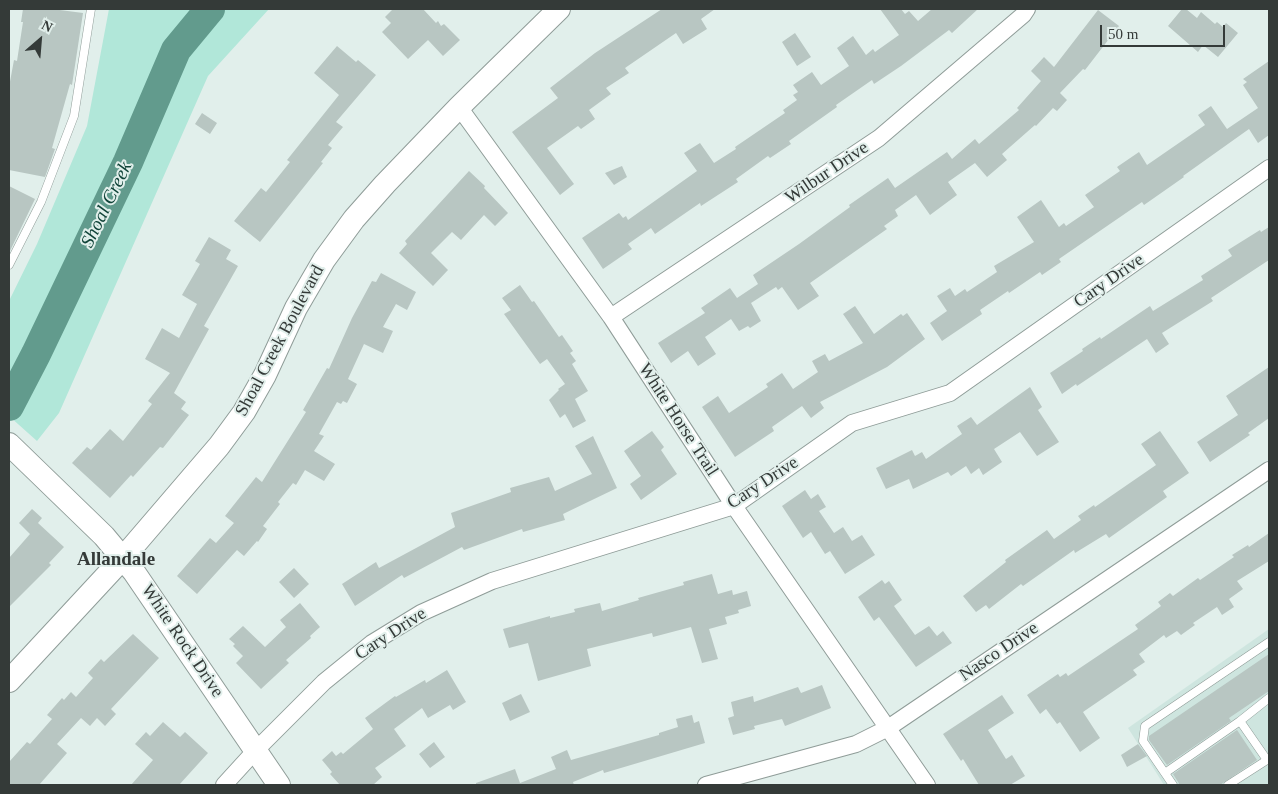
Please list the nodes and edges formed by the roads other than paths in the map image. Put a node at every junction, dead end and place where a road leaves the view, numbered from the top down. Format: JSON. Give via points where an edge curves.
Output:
{"nodes":[{"id":1,"x":91,"y":9,"type":"edge"},
{"id":2,"x":559,"y":9,"type":"edge"},
{"id":3,"x":1026,"y":9,"type":"edge"},
{"id":4,"x":459,"y":107,"type":"junction"},
{"id":5,"x":1269,"y":168,"type":"edge"},
{"id":6,"x":9,"y":265,"type":"edge"},
{"id":7,"x":611,"y":317,"type":"junction"},
{"id":8,"x":14,"y":449,"type":"edge"},
{"id":9,"x":1269,"y":470,"type":"edge"},
{"id":10,"x":734,"y":506,"type":"junction"},
{"id":11,"x":123,"y":558,"type":"junction"},
{"id":12,"x":1269,"y":642,"type":"edge"},
{"id":13,"x":9,"y":681,"type":"edge"},
{"id":14,"x":1269,"y":698,"type":"edge"},
{"id":15,"x":1240,"y":721,"type":"junction"},
{"id":16,"x":888,"y":728,"type":"junction"},
{"id":17,"x":255,"y":751,"type":"junction"},
{"id":18,"x":1165,"y":773,"type":"junction"},
{"id":19,"x":224,"y":785,"type":"edge"},
{"id":20,"x":278,"y":785,"type":"edge"},
{"id":21,"x":706,"y":785,"type":"edge"},
{"id":22,"x":927,"y":785,"type":"edge"},
{"id":23,"x":1173,"y":785,"type":"edge"},
{"id":24,"x":1228,"y":785,"type":"edge"}],
"edges":[{"from":1,"to":6,"type":"lane","via":[[74,116],[41,202]]},
{"from":2,"to":4,"type":"street","name":"Shoal Creek Boulevard"},
{"from":3,"to":7,"type":"street","name":"Wilbur Drive","via":[[1023,15],[879,138]]},
{"from":4,"to":7,"type":"street","name":"White Horse Trail"},
{"from":4,"to":11,"type":"street","name":"Shoal Creek Boulevard","via":[[354,219],[324,260],[296,308],[244,412],[190,482]]},
{"from":5,"to":10,"type":"street","name":"Cary Drive","via":[[950,393],[852,423]]},
{"from":7,"to":10,"type":"street","name":"White Horse Trail"},
{"from":8,"to":11,"type":"street","name":"White Rock Drive"},
{"from":9,"to":16,"type":"street","name":"Nasco Drive"},
{"from":10,"to":16,"type":"street","name":"White Horse Trail"},
{"from":10,"to":17,"type":"street","name":"Cary Drive","via":[[492,581],[421,613],[372,643],[324,682]]},
{"from":11,"to":13,"type":"street","name":"Shoal Creek Boulevard"},
{"from":11,"to":17,"type":"street","name":"White Rock Drive"},
{"from":12,"to":18,"type":"lane","via":[[1144,726],[1143,741]]},
{"from":14,"to":15,"type":"lane"},
{"from":15,"to":18,"type":"lane"},
{"from":15,"to":24,"type":"lane","via":[[1267,760]]},
{"from":16,"to":21,"type":"street","name":"Nasco Drive","via":[[856,744]]},
{"from":16,"to":22,"type":"street","name":"White Horse Trail"},
{"from":17,"to":19,"type":"street","name":"Cary Drive"},
{"from":17,"to":20,"type":"street","name":"White Rock Drive"},
{"from":18,"to":23,"type":"lane"}]}
